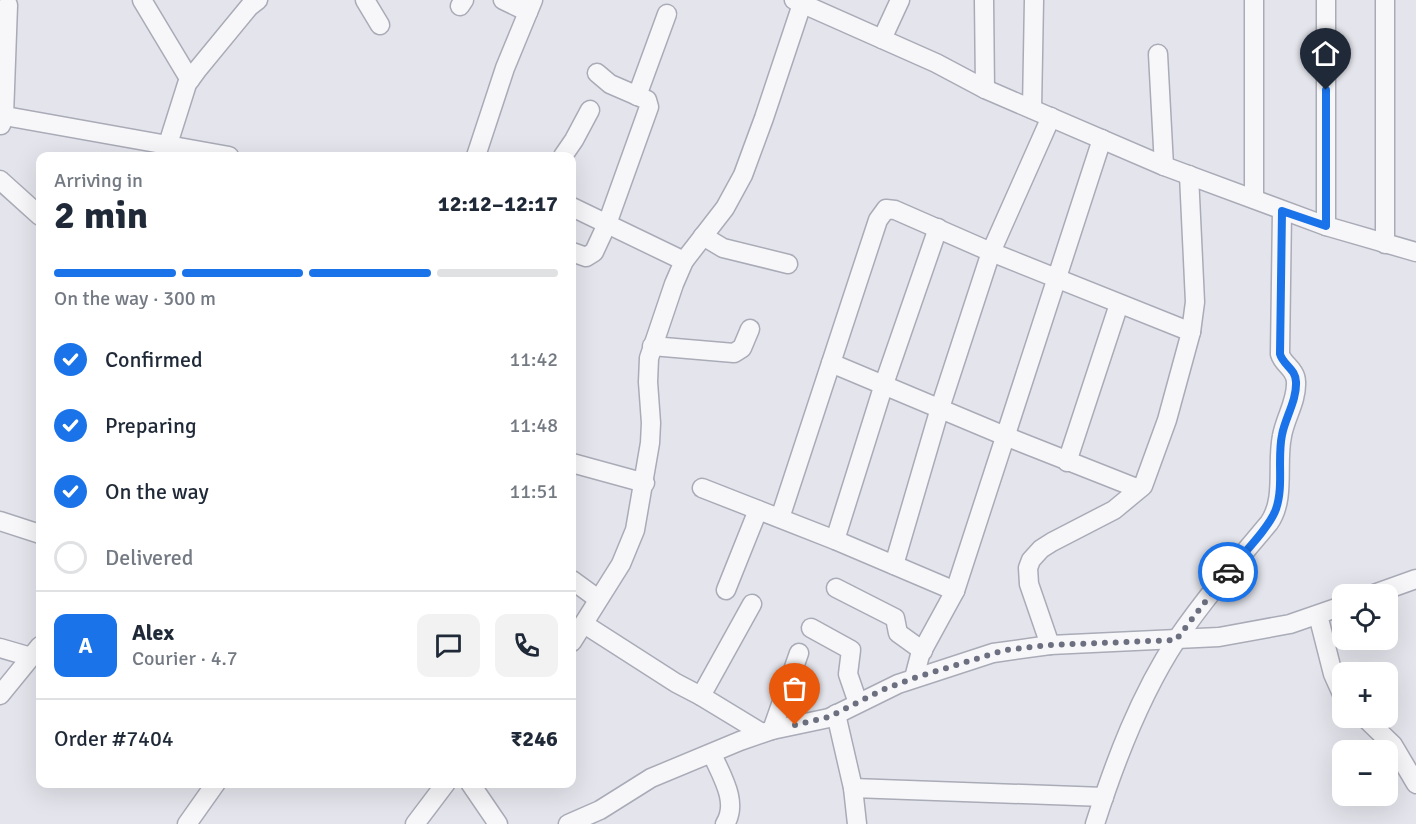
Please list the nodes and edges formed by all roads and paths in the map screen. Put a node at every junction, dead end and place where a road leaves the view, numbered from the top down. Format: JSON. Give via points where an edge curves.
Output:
{"nodes":[{"id":1,"x":142,"y":0,"type":"edge"},
{"id":2,"x":258,"y":0,"type":"edge"},
{"id":3,"x":364,"y":0,"type":"edge"},
{"id":4,"x":503,"y":0,"type":"edge"},
{"id":5,"x":900,"y":0,"type":"edge"},
{"id":6,"x":984,"y":0,"type":"edge"},
{"id":7,"x":1034,"y":0,"type":"edge"},
{"id":8,"x":1254,"y":0,"type":"edge"},
{"id":9,"x":1326,"y":0,"type":"edge"},
{"id":10,"x":1385,"y":0,"type":"edge"},
{"id":11,"x":798,"y":2,"type":"edge"},
{"id":12,"x":8,"y":5,"type":"dead end"},
{"id":13,"x":531,"y":6,"type":"edge"},
{"id":14,"x":822,"y":6,"type":"edge"},
{"id":15,"x":667,"y":14,"type":"dead end"},
{"id":16,"x":380,"y":25,"type":"dead end"},
{"id":17,"x":882,"y":39,"type":"junction"},
{"id":18,"x":1158,"y":54,"type":"dead end"},
{"id":19,"x":597,"y":73,"type":"dead end"},
{"id":20,"x":190,"y":80,"type":"junction"},
{"id":21,"x":985,"y":89,"type":"junction"},
{"id":22,"x":637,"y":96,"type":"junction"},
{"id":23,"x":1032,"y":109,"type":"junction"},
{"id":24,"x":590,"y":110,"type":"dead end"},
{"id":25,"x":1051,"y":117,"type":"junction"},
{"id":26,"x":1,"y":119,"type":"edge"},
{"id":27,"x":1102,"y":140,"type":"junction"},
{"id":28,"x":143,"y":148,"type":"edge"},
{"id":29,"x":178,"y":149,"type":"edge"},
{"id":30,"x":200,"y":152,"type":"edge"},
{"id":31,"x":482,"y":152,"type":"edge"},
{"id":32,"x":566,"y":152,"type":"edge"},
{"id":33,"x":1164,"y":166,"type":"junction"},
{"id":34,"x":1189,"y":175,"type":"junction"},
{"id":35,"x":0,"y":180,"type":"edge"},
{"id":36,"x":1254,"y":199,"type":"junction"},
{"id":37,"x":576,"y":209,"type":"edge"},
{"id":38,"x":1282,"y":211,"type":"junction"},
{"id":39,"x":36,"y":212,"type":"edge"},
{"id":40,"x":607,"y":224,"type":"junction"},
{"id":41,"x":1326,"y":226,"type":"junction"},
{"id":42,"x":938,"y":228,"type":"junction"},
{"id":43,"x":703,"y":236,"type":"junction"},
{"id":44,"x":1385,"y":244,"type":"junction"},
{"id":45,"x":991,"y":252,"type":"junction"},
{"id":46,"x":1416,"y":252,"type":"edge"},
{"id":47,"x":576,"y":253,"type":"edge"},
{"id":48,"x":684,"y":261,"type":"junction"},
{"id":49,"x":788,"y":264,"type":"dead end"},
{"id":50,"x":1056,"y":277,"type":"junction"},
{"id":51,"x":1119,"y":304,"type":"junction"},
{"id":52,"x":750,"y":329,"type":"dead end"},
{"id":53,"x":1191,"y":332,"type":"junction"},
{"id":54,"x":652,"y":346,"type":"junction"},
{"id":55,"x":831,"y":363,"type":"junction"},
{"id":56,"x":884,"y":384,"type":"junction"},
{"id":57,"x":940,"y":408,"type":"junction"},
{"id":58,"x":1005,"y":436,"type":"junction"},
{"id":59,"x":1067,"y":462,"type":"junction"},
{"id":60,"x":576,"y":464,"type":"edge"},
{"id":61,"x":645,"y":483,"type":"junction"},
{"id":62,"x":702,"y":488,"type":"dead end"},
{"id":63,"x":1140,"y":488,"type":"junction"},
{"id":64,"x":758,"y":510,"type":"junction"},
{"id":65,"x":780,"y":518,"type":"junction"},
{"id":66,"x":0,"y":521,"type":"edge"},
{"id":67,"x":36,"y":533,"type":"edge"},
{"id":68,"x":835,"y":540,"type":"junction"},
{"id":69,"x":894,"y":565,"type":"junction"},
{"id":70,"x":1416,"y":579,"type":"edge"},
{"id":71,"x":576,"y":583,"type":"edge"},
{"id":72,"x":1398,"y":585,"type":"edge"},
{"id":73,"x":836,"y":588,"type":"dead end"},
{"id":74,"x":726,"y":590,"type":"dead end"},
{"id":75,"x":955,"y":591,"type":"junction"},
{"id":76,"x":598,"y":599,"type":"junction"},
{"id":77,"x":752,"y":604,"type":"dead end"},
{"id":78,"x":1332,"y":610,"type":"edge"},
{"id":79,"x":1318,"y":615,"type":"junction"},
{"id":80,"x":584,"y":624,"type":"junction"},
{"id":81,"x":811,"y":628,"type":"dead end"},
{"id":82,"x":576,"y":636,"type":"edge"},
{"id":83,"x":1176,"y":640,"type":"junction"},
{"id":84,"x":1050,"y":645,"type":"junction"},
{"id":85,"x":0,"y":648,"type":"edge"},
{"id":86,"x":923,"y":651,"type":"junction"},
{"id":87,"x":36,"y":652,"type":"edge"},
{"id":88,"x":799,"y":653,"type":"dead end"},
{"id":89,"x":1332,"y":670,"type":"edge"},
{"id":90,"x":914,"y":678,"type":"junction"},
{"id":91,"x":0,"y":695,"type":"edge"},
{"id":92,"x":701,"y":696,"type":"junction"},
{"id":93,"x":858,"y":703,"type":"junction"},
{"id":94,"x":836,"y":714,"type":"junction"},
{"id":95,"x":1375,"y":728,"type":"edge"},
{"id":96,"x":767,"y":732,"type":"junction"},
{"id":97,"x":712,"y":754,"type":"junction"},
{"id":98,"x":1416,"y":784,"type":"edge"},
{"id":99,"x":212,"y":788,"type":"edge"},
{"id":100,"x":442,"y":788,"type":"edge"},
{"id":101,"x":473,"y":788,"type":"edge"},
{"id":102,"x":853,"y":788,"type":"junction"},
{"id":103,"x":1104,"y":797,"type":"junction"},
{"id":104,"x":600,"y":817,"type":"edge"},
{"id":105,"x":187,"y":824,"type":"edge"},
{"id":106,"x":415,"y":824,"type":"edge"},
{"id":107,"x":498,"y":824,"type":"edge"},
{"id":108,"x":568,"y":824,"type":"edge"},
{"id":109,"x":725,"y":824,"type":"edge"},
{"id":110,"x":857,"y":824,"type":"edge"},
{"id":111,"x":1095,"y":824,"type":"edge"}],
"edges":[{"from":1,"to":20,"type":"street"},
{"from":2,"to":20,"type":"street"},
{"from":3,"to":16,"type":"street"},
{"from":4,"to":13,"type":"street"},
{"from":5,"to":17,"type":"street"},
{"from":6,"to":21,"type":"street"},
{"from":7,"to":23,"type":"street"},
{"from":8,"to":36,"type":"street"},
{"from":9,"to":41,"type":"street"},
{"from":10,"to":44,"type":"street"},
{"from":11,"to":14,"type":"street"},
{"from":11,"to":43,"type":"street","via":[[743,175]]},
{"from":12,"to":26,"type":"street"},
{"from":13,"to":31,"type":"street","via":[[499,85]]},
{"from":14,"to":17,"type":"street"},
{"from":15,"to":22,"type":"street"},
{"from":17,"to":21,"type":"street"},
{"from":18,"to":33,"type":"street"},
{"from":19,"to":22,"type":"street","via":[[610,84]]},
{"from":20,"to":29,"type":"street","via":[[183,97]]},
{"from":21,"to":23,"type":"street"},
{"from":22,"to":40,"type":"street","via":[[649,101],[649,107]]},
{"from":23,"to":25,"type":"street"},
{"from":24,"to":32,"type":"street"},
{"from":25,"to":27,"type":"street"},
{"from":25,"to":45,"type":"street"},
{"from":26,"to":28,"type":"street"},
{"from":27,"to":33,"type":"street"},
{"from":27,"to":50,"type":"street"},
{"from":28,"to":29,"type":"street"},
{"from":29,"to":30,"type":"street"},
{"from":33,"to":34,"type":"street"},
{"from":34,"to":36,"type":"street"},
{"from":34,"to":53,"type":"street","via":[[1195,290]]},
{"from":35,"to":39,"type":"street"},
{"from":36,"to":38,"type":"street"},
{"from":37,"to":40,"type":"street"},
{"from":38,"to":41,"type":"street"},
{"from":38,"to":83,"type":"street","via":[[1280,354],[1296,381],[1282,435],[1277,507],[1269,523]]},
{"from":40,"to":47,"type":"street","via":[[590,256]]},
{"from":40,"to":48,"type":"street"},
{"from":41,"to":44,"type":"street"},
{"from":42,"to":45,"type":"street"},
{"from":42,"to":55,"type":"street","via":[[895,210],[882,213]]},
{"from":42,"to":56,"type":"street"},
{"from":43,"to":48,"type":"street"},
{"from":43,"to":49,"type":"street","via":[[723,248]]},
{"from":44,"to":46,"type":"street"},
{"from":45,"to":50,"type":"street"},
{"from":45,"to":57,"type":"street"},
{"from":48,"to":54,"type":"street"},
{"from":50,"to":51,"type":"street"},
{"from":50,"to":58,"type":"street"},
{"from":51,"to":53,"type":"street"},
{"from":51,"to":59,"type":"street"},
{"from":52,"to":54,"type":"street","via":[[742,348],[734,353]]},
{"from":53,"to":63,"type":"street","via":[[1167,420]]},
{"from":54,"to":61,"type":"street","via":[[648,382],[651,432]]},
{"from":55,"to":56,"type":"street"},
{"from":55,"to":65,"type":"street"},
{"from":56,"to":57,"type":"street"},
{"from":56,"to":68,"type":"street"},
{"from":57,"to":58,"type":"street"},
{"from":57,"to":69,"type":"street"},
{"from":58,"to":59,"type":"street"},
{"from":58,"to":75,"type":"street"},
{"from":59,"to":63,"type":"street"},
{"from":60,"to":61,"type":"street"},
{"from":61,"to":76,"type":"street","via":[[631,543]]},
{"from":62,"to":64,"type":"street"},
{"from":63,"to":84,"type":"street","via":[[1114,510],[1052,542],[1030,560],[1029,584]]},
{"from":64,"to":65,"type":"street"},
{"from":64,"to":74,"type":"street"},
{"from":65,"to":68,"type":"street"},
{"from":66,"to":67,"type":"street"},
{"from":68,"to":69,"type":"street"},
{"from":69,"to":75,"type":"street"},
{"from":70,"to":72,"type":"street"},
{"from":71,"to":76,"type":"street"},
{"from":73,"to":86,"type":"street","via":[[895,618],[898,633]]},
{"from":75,"to":86,"type":"street"},
{"from":76,"to":80,"type":"street"},
{"from":77,"to":92,"type":"street"},
{"from":78,"to":79,"type":"street"},
{"from":79,"to":83,"type":"street","via":[[1243,634]]},
{"from":79,"to":89,"type":"street"},
{"from":80,"to":82,"type":"street"},
{"from":80,"to":92,"type":"street"},
{"from":81,"to":93,"type":"street","via":[[851,650],[848,674]]},
{"from":83,"to":84,"type":"street"},
{"from":83,"to":103,"type":"street","via":[[1137,714]]},
{"from":84,"to":90,"type":"street","via":[[993,653]]},
{"from":85,"to":87,"type":"street"},
{"from":86,"to":90,"type":"street"},
{"from":87,"to":91,"type":"street"},
{"from":88,"to":96,"type":"street"},
{"from":90,"to":93,"type":"street"},
{"from":92,"to":96,"type":"street"},
{"from":93,"to":94,"type":"street"},
{"from":94,"to":96,"type":"street"},
{"from":94,"to":102,"type":"street"},
{"from":95,"to":98,"type":"street","via":[[1393,745]]},
{"from":96,"to":97,"type":"street"},
{"from":97,"to":104,"type":"street","via":[[641,783]]},
{"from":97,"to":109,"type":"street","via":[[730,799],[731,813]]},
{"from":99,"to":105,"type":"street"},
{"from":100,"to":106,"type":"street"},
{"from":101,"to":107,"type":"street"},
{"from":102,"to":103,"type":"street"},
{"from":102,"to":110,"type":"street"},
{"from":103,"to":111,"type":"street"},
{"from":104,"to":108,"type":"street"}]}
